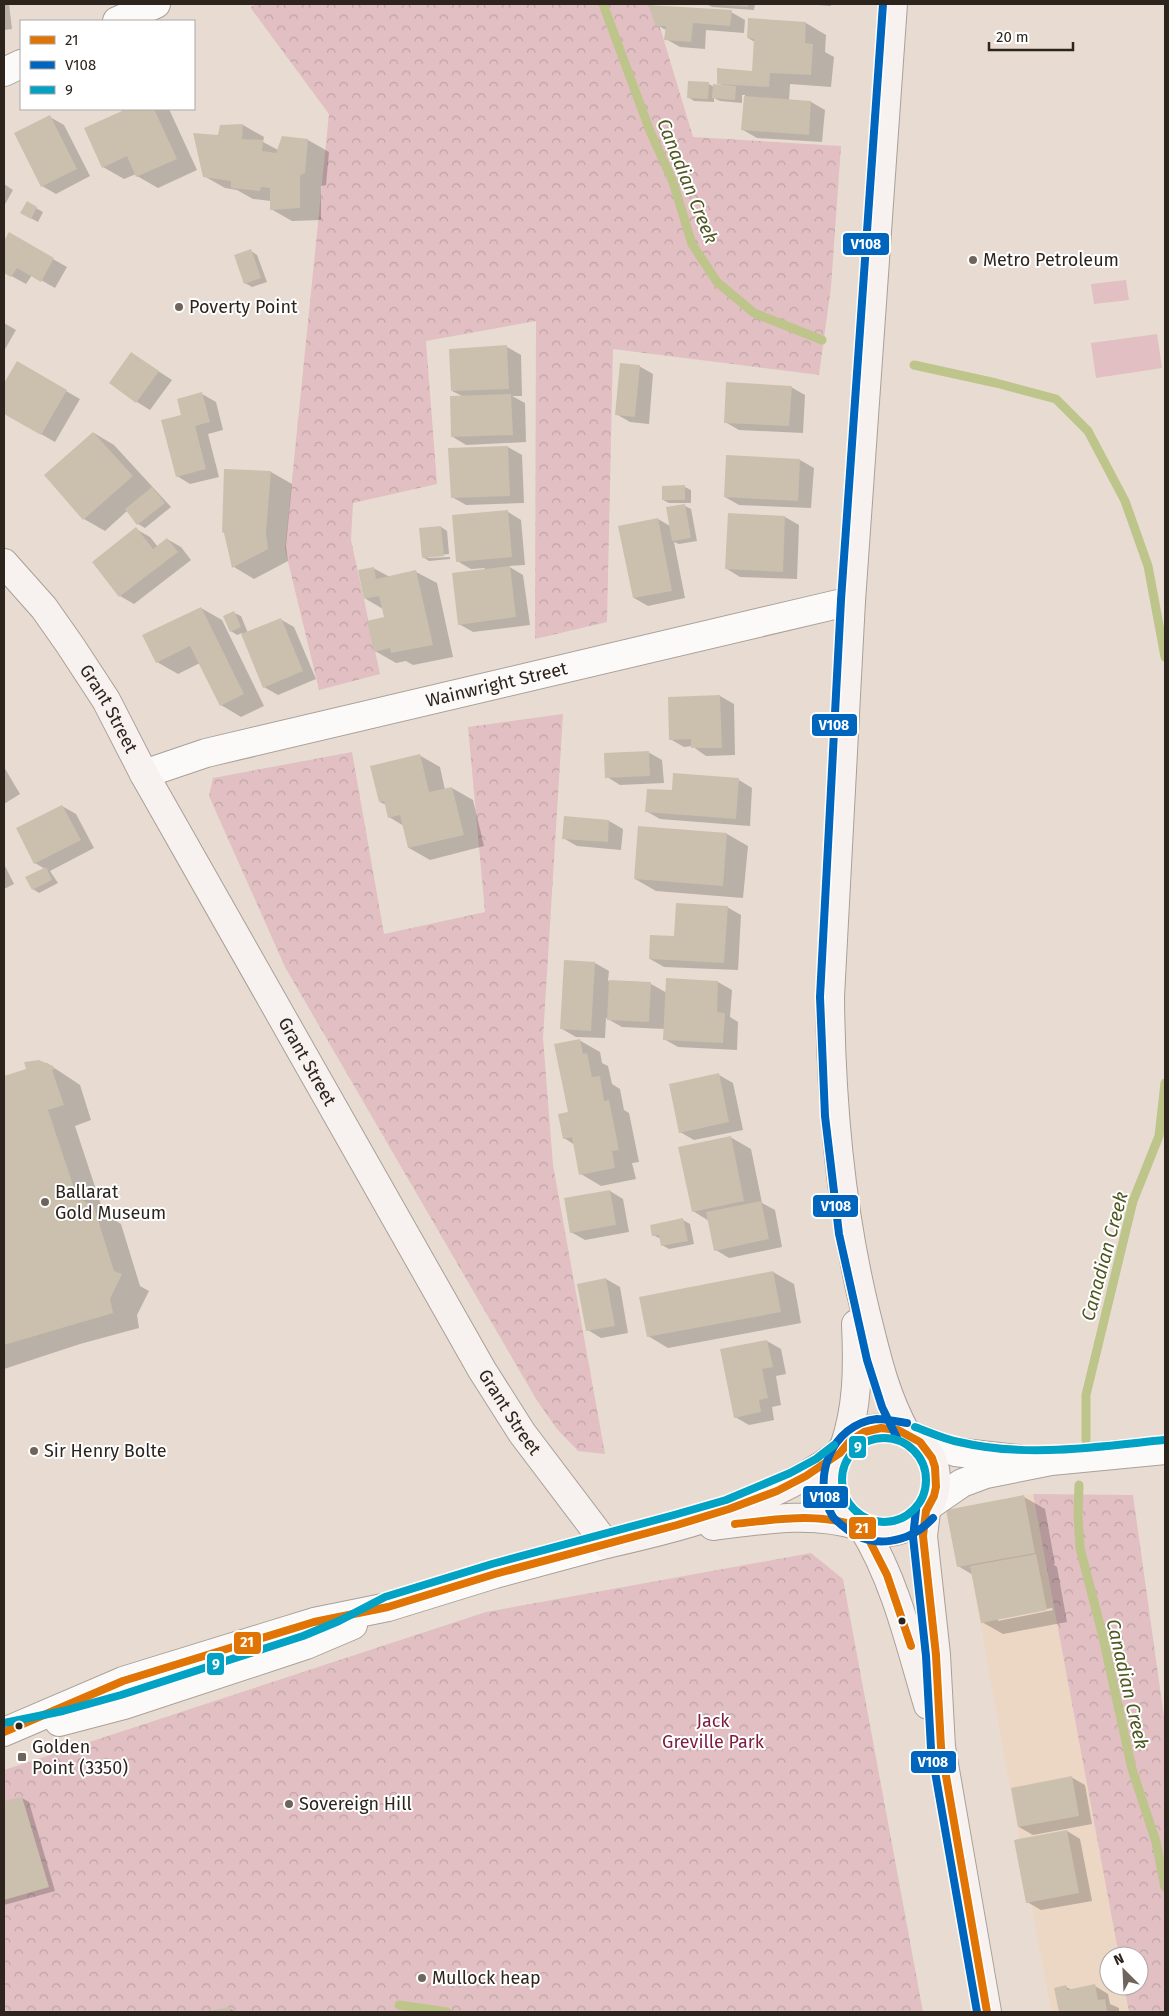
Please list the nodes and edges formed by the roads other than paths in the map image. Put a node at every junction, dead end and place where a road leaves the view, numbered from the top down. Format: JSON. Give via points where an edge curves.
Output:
{"nodes":[{"id":1,"x":156,"y":4,"type":"edge"},
{"id":2,"x":893,"y":4,"type":"edge"},
{"id":3,"x":120,"y":20,"type":"edge"},
{"id":4,"x":20,"y":64,"type":"edge"},
{"id":5,"x":4,"y":72,"type":"edge"},
{"id":6,"x":4,"y":563,"type":"edge"},
{"id":7,"x":851,"y":601,"type":"junction"},
{"id":8,"x":144,"y":774,"type":"junction"},
{"id":9,"x":853,"y":1260,"type":"junction"},
{"id":10,"x":909,"y":1434,"type":"junction"},
{"id":11,"x":842,"y":1450,"type":"junction"},
{"id":12,"x":1165,"y":1450,"type":"edge"},
{"id":13,"x":1052,"y":1461,"type":"junction"},
{"id":14,"x":928,"y":1508,"type":"junction"},
{"id":15,"x":861,"y":1527,"type":"junction"},
{"id":16,"x":614,"y":1542,"type":"junction"},
{"id":17,"x":4,"y":1732,"type":"edge"},
{"id":18,"x":941,"y":1747,"type":"junction"},
{"id":19,"x":987,"y":2012,"type":"edge"}],
"edges":[{"from":1,"to":3,"type":"street"},
{"from":2,"to":7,"type":"main road"},
{"from":4,"to":5,"type":"street"},
{"from":6,"to":8,"type":"main road","name":"Grant Street","via":[[44,608],[70,645],[106,700]]},
{"from":7,"to":8,"type":"street","name":"Wainwright Street","via":[[206,753]]},
{"from":7,"to":9,"type":"main road","via":[[830,997],[834,1117]]},
{"from":8,"to":16,"type":"main road","name":"Grant Street","via":[[482,1370],[522,1433]]},
{"from":9,"to":10,"type":"main road","via":[[881,1376],[895,1413]]},
{"from":9,"to":11,"type":"main road","via":[[857,1382],[853,1415]]},
{"from":10,"to":11,"type":"main road","via":[[890,1428],[872,1429],[857,1436]]},
{"from":10,"to":13,"type":"street","via":[[955,1452]]},
{"from":10,"to":14,"type":"main road","via":[[926,1449],[935,1467],[936,1486]]},
{"from":11,"to":15,"type":"main road","via":[[833,1473],[834,1494],[843,1512]]},
{"from":11,"to":16,"type":"main road","via":[[806,1476],[761,1497],[708,1516]]},
{"from":12,"to":13,"type":"street"},
{"from":13,"to":14,"type":"street","via":[[975,1478],[949,1490]]},
{"from":14,"to":15,"type":"main road","via":[[914,1523],[898,1530],[880,1532]]},
{"from":14,"to":18,"type":"main road","via":[[923,1536],[936,1655]]},
{"from":15,"to":16,"type":"main road","via":[[830,1518],[799,1518],[725,1525]]},
{"from":15,"to":18,"type":"main road","via":[[882,1562],[903,1619]]},
{"from":16,"to":17,"type":"street","via":[[388,1607],[314,1622],[183,1674],[104,1688]]},
{"from":18,"to":19,"type":"main road"}]}
